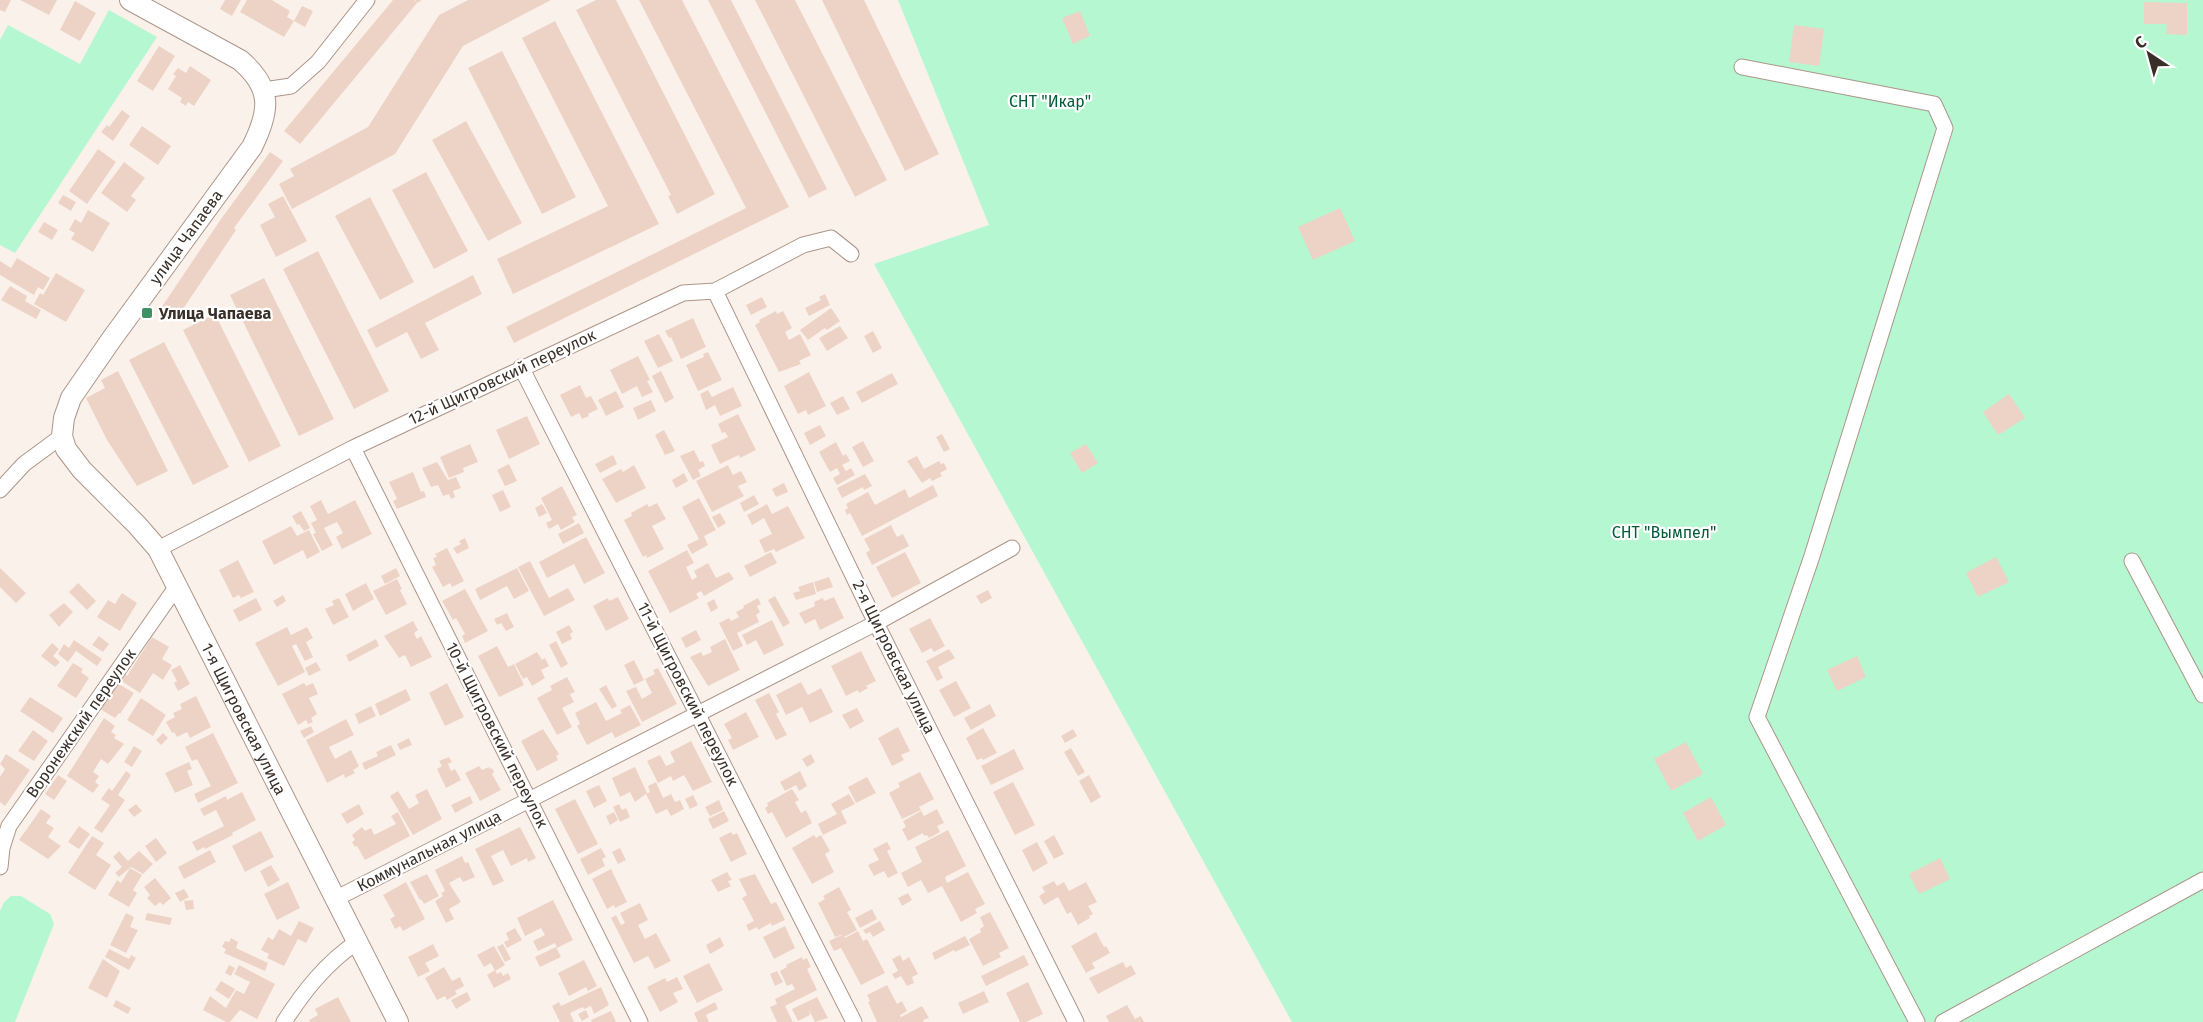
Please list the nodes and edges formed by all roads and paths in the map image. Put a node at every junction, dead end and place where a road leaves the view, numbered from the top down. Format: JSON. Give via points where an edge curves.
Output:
{"nodes":[{"id":1,"x":130,"y":0,"type":"edge"},
{"id":2,"x":367,"y":0,"type":"edge"},
{"id":3,"x":1742,"y":67,"type":"dead end"},
{"id":4,"x":264,"y":90,"type":"junction"},
{"id":5,"x":851,"y":254,"type":"dead end"},
{"id":6,"x":715,"y":291,"type":"junction"},
{"id":7,"x":521,"y":368,"type":"junction"},
{"id":8,"x":62,"y":436,"type":"junction"},
{"id":9,"x":353,"y":448,"type":"junction"},
{"id":10,"x":0,"y":490,"type":"edge"},
{"id":11,"x":1012,"y":548,"type":"dead end"},
{"id":12,"x":159,"y":549,"type":"junction"},
{"id":13,"x":2132,"y":561,"type":"dead end"},
{"id":14,"x":177,"y":586,"type":"junction"},
{"id":15,"x":876,"y":623,"type":"junction"},
{"id":16,"x":2203,"y":695,"type":"edge"},
{"id":17,"x":698,"y":714,"type":"junction"},
{"id":18,"x":530,"y":800,"type":"junction"},
{"id":19,"x":0,"y":867,"type":"edge"},
{"id":20,"x":2203,"y":880,"type":"edge"},
{"id":21,"x":335,"y":899,"type":"junction"},
{"id":22,"x":357,"y":942,"type":"junction"},
{"id":23,"x":284,"y":1022,"type":"edge"},
{"id":24,"x":398,"y":1022,"type":"edge"},
{"id":25,"x":640,"y":1022,"type":"edge"},
{"id":26,"x":854,"y":1022,"type":"edge"},
{"id":27,"x":1076,"y":1022,"type":"edge"},
{"id":28,"x":1917,"y":1022,"type":"edge"},
{"id":29,"x":1943,"y":1022,"type":"edge"}],
"edges":[{"from":1,"to":4,"type":"street","via":[[240,60]]},
{"from":2,"to":4,"type":"street","via":[[324,55],[291,86]]},
{"from":3,"to":28,"type":"street","via":[[1934,104],[1946,128],[1812,556],[1757,717]]},
{"from":4,"to":8,"type":"street","name":"улица Чапаева","via":[[265,115],[252,147],[71,398],[63,418]]},
{"from":5,"to":6,"type":"street","name":"12-й Щигровский переулок","via":[[831,238],[804,245]]},
{"from":6,"to":7,"type":"street","name":"12-й Щигровский переулок","via":[[683,292]]},
{"from":6,"to":15,"type":"street","name":"2-я Щигровская улица"},
{"from":7,"to":9,"type":"street","name":"12-й Щигровский переулок"},
{"from":7,"to":17,"type":"street","name":"11-й Щигровский переулок"},
{"from":8,"to":10,"type":"street","via":[[24,464]]},
{"from":8,"to":12,"type":"street","name":"1-я Щигровская улица","via":[[66,449],[82,470]]},
{"from":9,"to":12,"type":"street","name":"12-й Щигровский переулок"},
{"from":9,"to":18,"type":"street","name":"10-й Щигровский переулок"},
{"from":11,"to":15,"type":"street","name":"Коммунальная улица"},
{"from":12,"to":14,"type":"street","name":"1-я Щигровская улица"},
{"from":13,"to":16,"type":"street"},
{"from":14,"to":19,"type":"street","name":"Воронежский переулок","via":[[9,826]]},
{"from":14,"to":21,"type":"street","name":"1-я Щигровская улица"},
{"from":15,"to":17,"type":"street","name":"Коммунальная улица"},
{"from":15,"to":27,"type":"street","name":"2-я Щигровская улица"},
{"from":17,"to":18,"type":"street","name":"Коммунальная улица"},
{"from":17,"to":26,"type":"street","name":"11-й Щигровский переулок"},
{"from":18,"to":21,"type":"street","name":"Коммунальная улица"},
{"from":18,"to":25,"type":"street","name":"10-й Щигровский переулок"},
{"from":20,"to":29,"type":"street"},
{"from":21,"to":22,"type":"street","name":"1-я Щигровская улица"},
{"from":22,"to":23,"type":"street","via":[[339,953],[318,975]]},
{"from":22,"to":24,"type":"street","name":"1-я Щигровская улица"}]}
